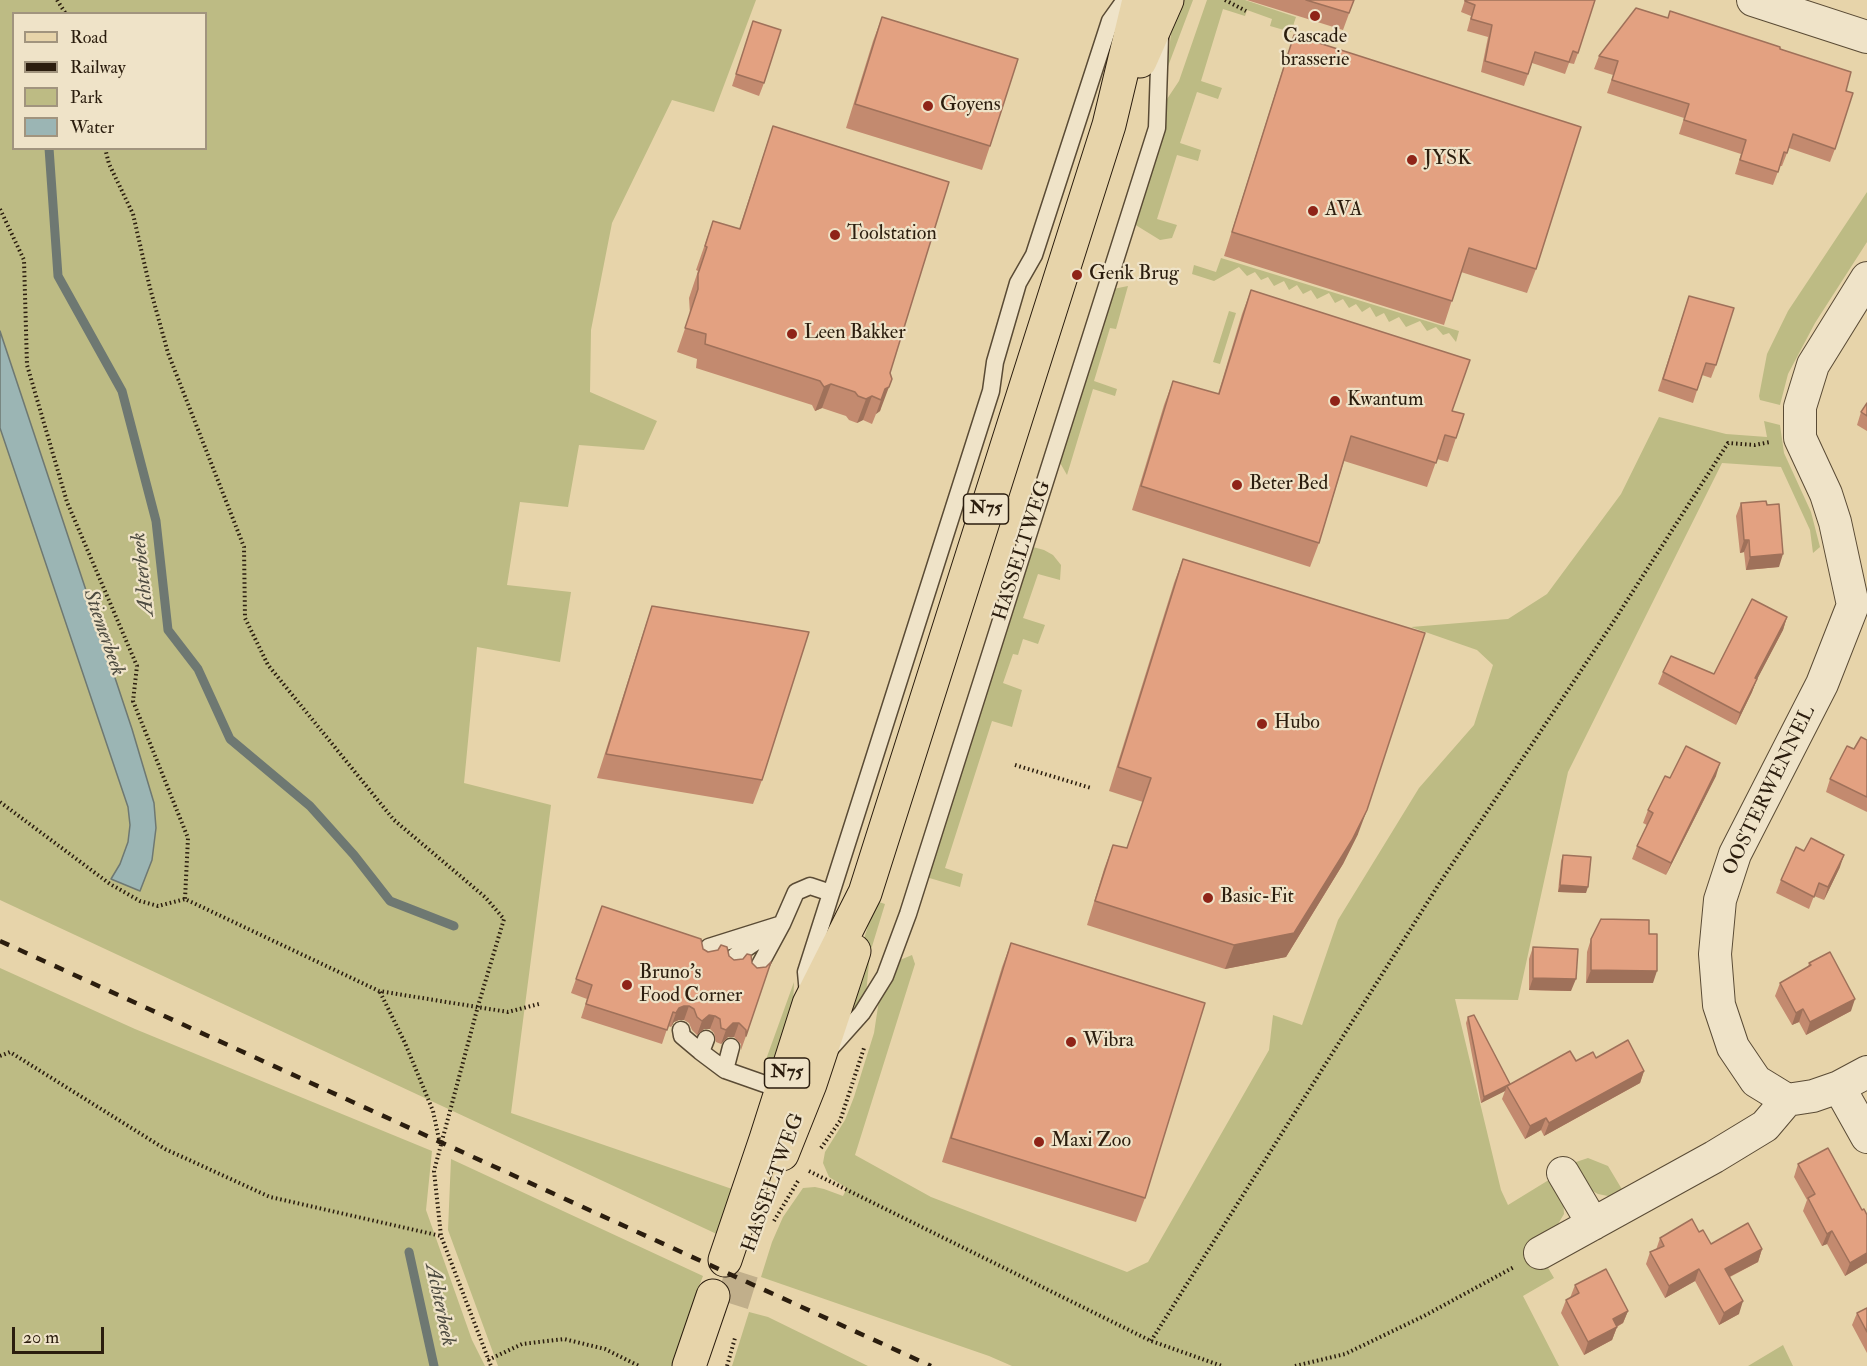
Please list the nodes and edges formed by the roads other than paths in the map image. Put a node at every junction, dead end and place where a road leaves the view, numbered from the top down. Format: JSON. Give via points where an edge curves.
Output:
{"nodes":[{"id":1,"x":1125,"y":0,"type":"edge"},
{"id":2,"x":1753,"y":0,"type":"edge"},
{"id":3,"x":1156,"y":4,"type":"edge"},
{"id":4,"x":1867,"y":37,"type":"edge"},
{"id":5,"x":1867,"y":278,"type":"edge"},
{"id":6,"x":1860,"y":604,"type":"edge"},
{"id":7,"x":831,"y":893,"type":"junction"},
{"id":8,"x":865,"y":893,"type":"junction"},
{"id":9,"x":782,"y":924,"type":"junction"},
{"id":10,"x":706,"y":956,"type":"edge"},
{"id":11,"x":732,"y":964,"type":"edge"},
{"id":12,"x":756,"y":972,"type":"edge"},
{"id":13,"x":809,"y":1004,"type":"junction"},
{"id":14,"x":681,"y":1030,"type":"dead end"},
{"id":15,"x":731,"y":1047,"type":"dead end"},
{"id":16,"x":817,"y":1064,"type":"junction"},
{"id":17,"x":725,"y":1070,"type":"junction"},
{"id":18,"x":1867,"y":1072,"type":"edge"},
{"id":19,"x":1839,"y":1088,"type":"junction"},
{"id":20,"x":782,"y":1090,"type":"junction"},
{"id":21,"x":1787,"y":1100,"type":"junction"},
{"id":22,"x":1867,"y":1137,"type":"edge"},
{"id":23,"x":1563,"y":1173,"type":"dead end"},
{"id":24,"x":1593,"y":1224,"type":"junction"},
{"id":25,"x":1540,"y":1253,"type":"road end"},
{"id":26,"x":688,"y":1366,"type":"edge"},
{"id":27,"x":711,"y":1366,"type":"edge"}],
"edges":[{"from":1,"to":7,"type":"lane","name":"HASSELTWEG","via":[[1110,21],[1034,255],[1018,283],[995,362],[991,391]]},
{"from":2,"to":4,"type":"street"},
{"from":3,"to":8,"type":"main road","name":"HASSELTWEG","number":"N75","via":[[1109,125]]},
{"from":3,"to":16,"type":"lane","name":"HASSELTWEG","via":[[1157,128],[908,914],[876,991]]},
{"from":5,"to":6,"type":"street","name":"OOSTERWENNEL","via":[[1813,365],[1800,406],[1800,438],[1826,494]]},
{"from":6,"to":21,"type":"street","name":"OOSTERWENNEL","via":[[1735,854],[1720,900],[1715,954],[1719,1005],[1732,1047],[1756,1081]]},
{"from":7,"to":9,"type":"lane","via":[[810,886],[796,892]]},
{"from":7,"to":13,"type":"lane","name":"HASSELTWEG","via":[[806,972]]},
{"from":8,"to":13,"type":"main road","name":"HASSELTWEG","number":"N75"},
{"from":8,"to":16,"type":"main road","name":"HASSELTWEG","number":"N75","via":[[859,936]]},
{"from":9,"to":10,"type":"lane","via":[[709,947]]},
{"from":9,"to":11,"type":"lane","via":[[735,956]]},
{"from":9,"to":12,"type":"lane"},
{"from":13,"to":20,"type":"main road","name":"HASSELTWEG","number":"N75"},
{"from":14,"to":17,"type":"lane","via":[[682,1036],[704,1045]]},
{"from":15,"to":17,"type":"lane"},
{"from":16,"to":20,"type":"main road","name":"HASSELTWEG","number":"N75","via":[[734,1264]]},
{"from":17,"to":20,"type":"lane"},
{"from":18,"to":19,"type":"street"},
{"from":19,"to":21,"type":"street"},
{"from":19,"to":22,"type":"street"},
{"from":21,"to":24,"type":"street","via":[[1765,1126]]},
{"from":23,"to":24,"type":"street"},
{"from":24,"to":25,"type":"street"},
{"from":26,"to":27,"type":"main road","via":[[722,1300]]}]}
